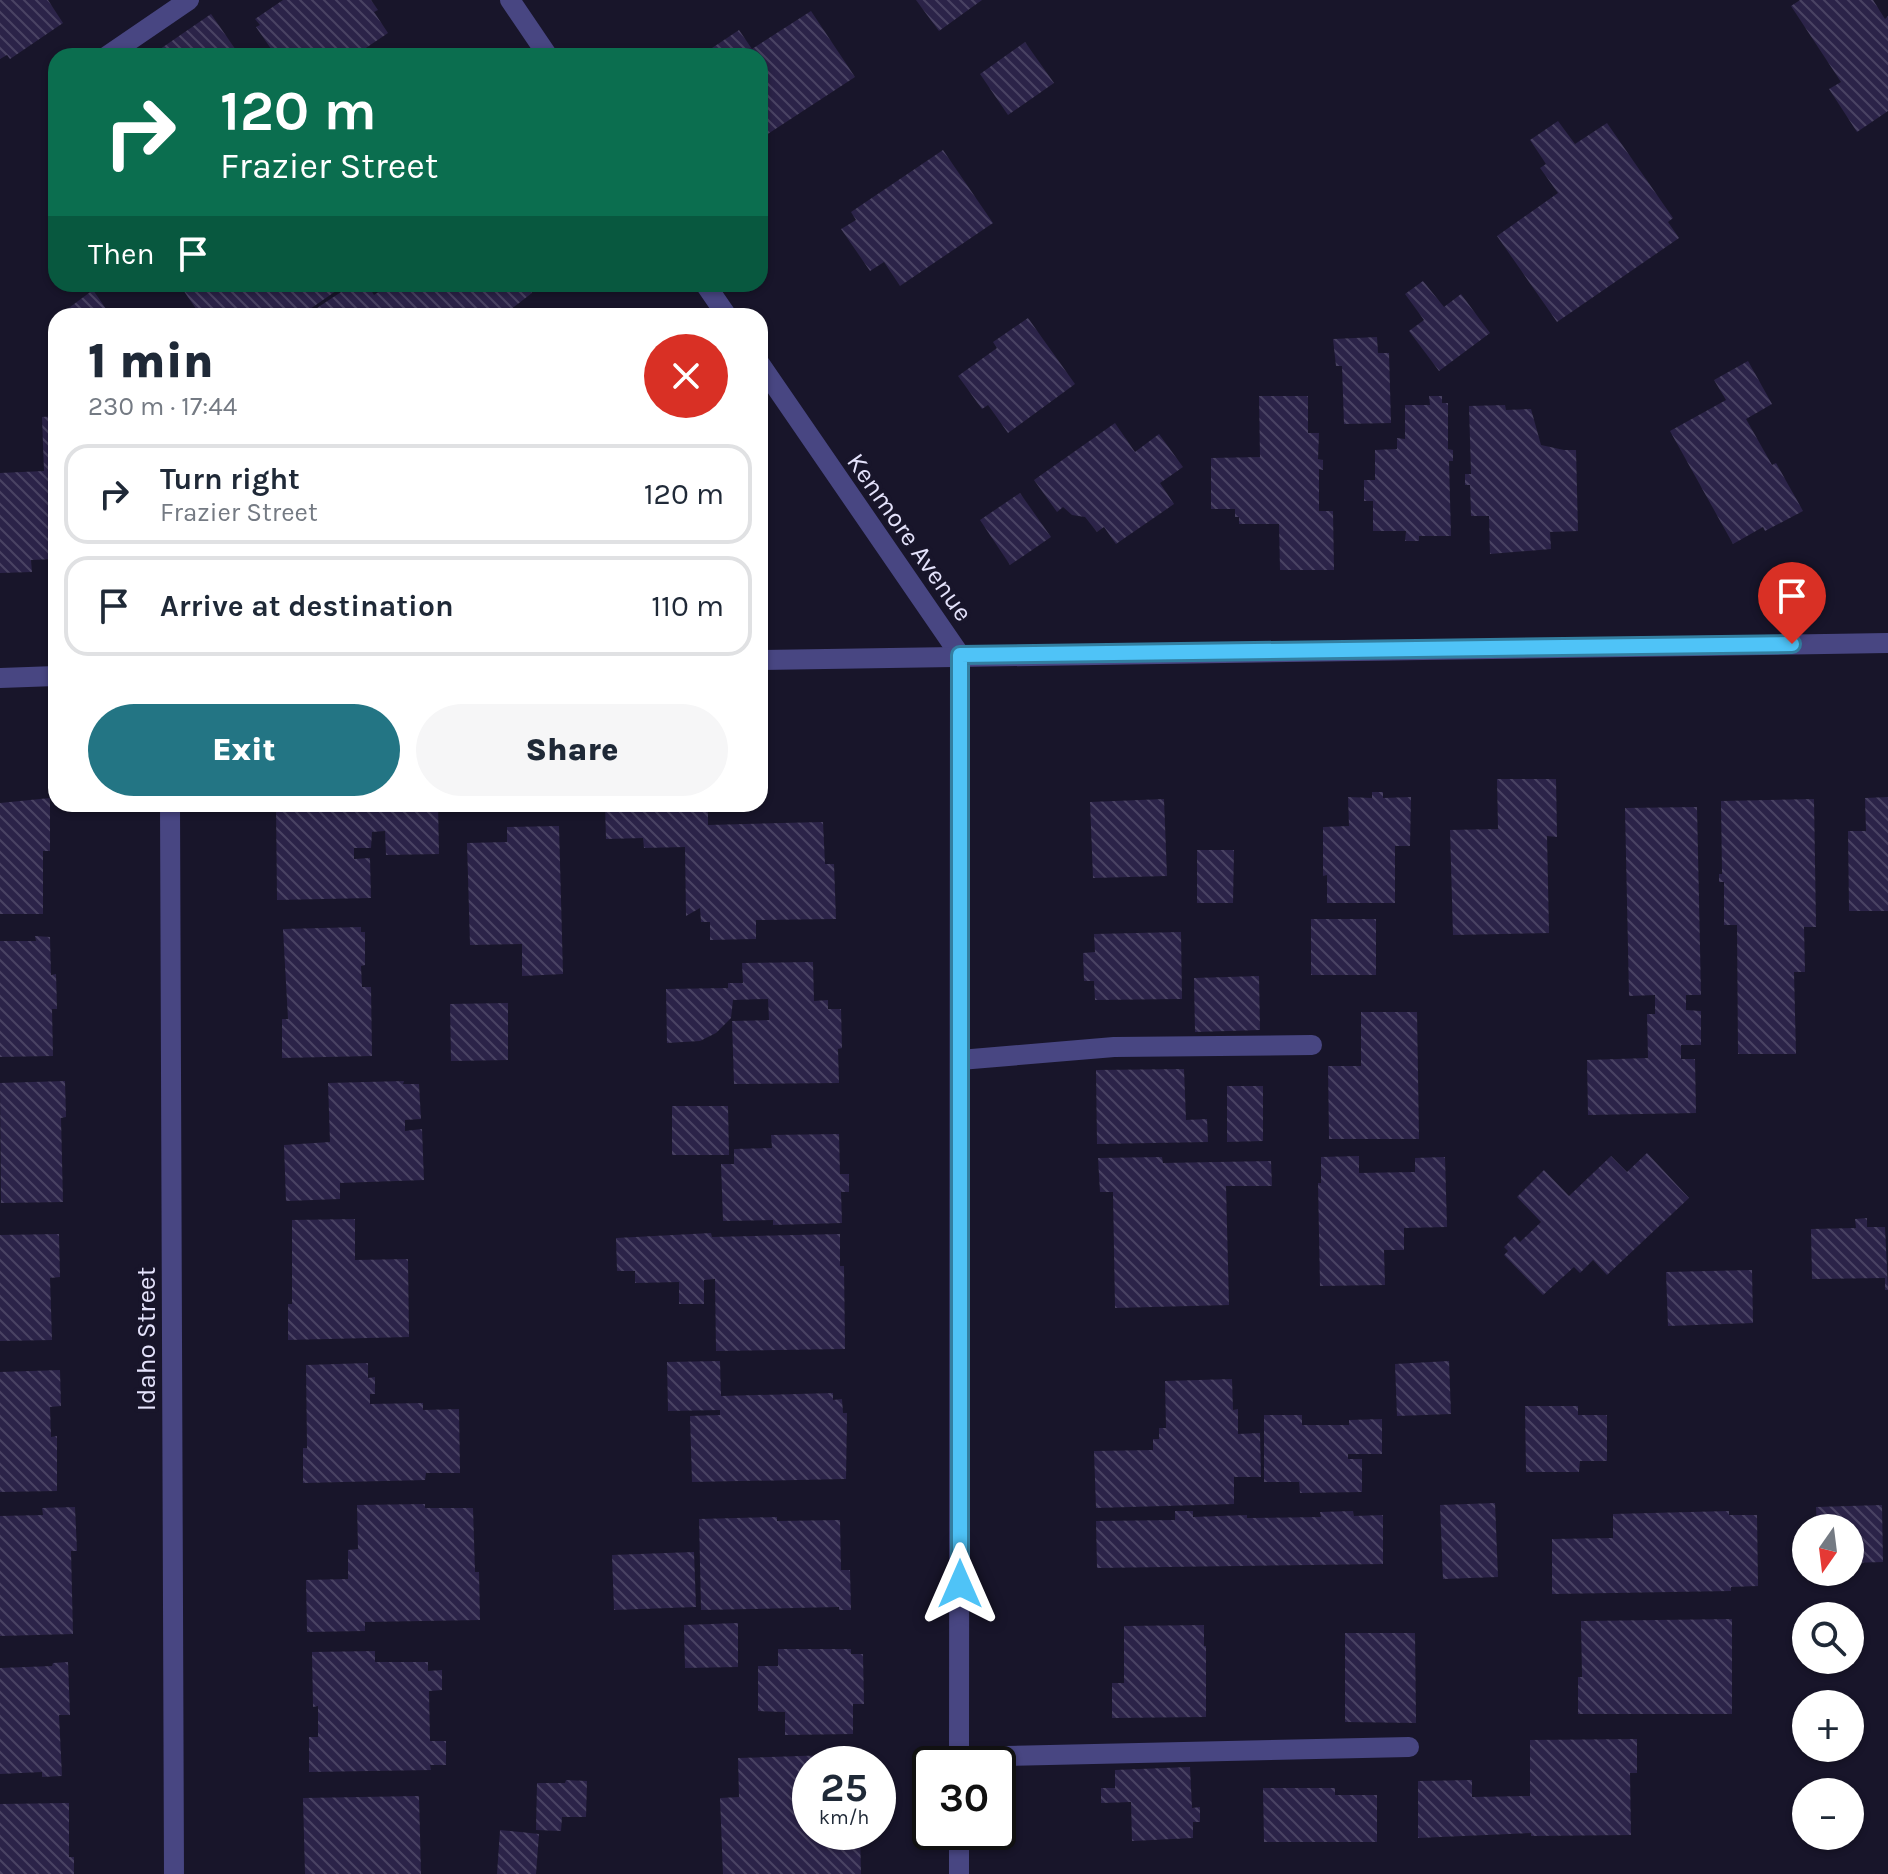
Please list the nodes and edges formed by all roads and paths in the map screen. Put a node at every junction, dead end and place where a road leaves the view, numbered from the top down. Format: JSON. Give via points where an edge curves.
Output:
{"nodes":[{"id":1,"x":189,"y":0,"type":"edge"},
{"id":2,"x":510,"y":0,"type":"edge"},
{"id":3,"x":119,"y":48,"type":"edge"},
{"id":4,"x":543,"y":48,"type":"edge"},
{"id":5,"x":768,"y":376,"type":"edge"},
{"id":6,"x":1888,"y":643,"type":"edge"},
{"id":7,"x":960,"y":655,"type":"junction"},
{"id":8,"x":768,"y":660,"type":"edge"},
{"id":9,"x":48,"y":676,"type":"edge"},
{"id":10,"x":0,"y":678,"type":"edge"},
{"id":11,"x":170,"y":812,"type":"edge"},
{"id":12,"x":1312,"y":1045,"type":"dead end"},
{"id":13,"x":960,"y":1060,"type":"junction"},
{"id":14,"x":960,"y":1746,"type":"edge"},
{"id":15,"x":1409,"y":1747,"type":"dead end"},
{"id":16,"x":1016,"y":1758,"type":"edge"},
{"id":17,"x":959,"y":1850,"type":"edge"},
{"id":18,"x":174,"y":1874,"type":"edge"},
{"id":19,"x":959,"y":1874,"type":"edge"}],
"edges":[{"from":1,"to":3,"type":"street"},
{"from":2,"to":4,"type":"street"},
{"from":5,"to":7,"type":"street","name":"Kenmore Avenue"},
{"from":6,"to":7,"type":"street"},
{"from":7,"to":8,"type":"street"},
{"from":7,"to":13,"type":"street","name":"Kenmore Avenue"},
{"from":9,"to":10,"type":"street"},
{"from":11,"to":18,"type":"street","name":"Idaho Street"},
{"from":12,"to":13,"type":"street","via":[[1114,1047]]},
{"from":13,"to":14,"type":"street","name":"Kenmore Avenue"},
{"from":15,"to":16,"type":"street"},
{"from":17,"to":19,"type":"street"}]}
